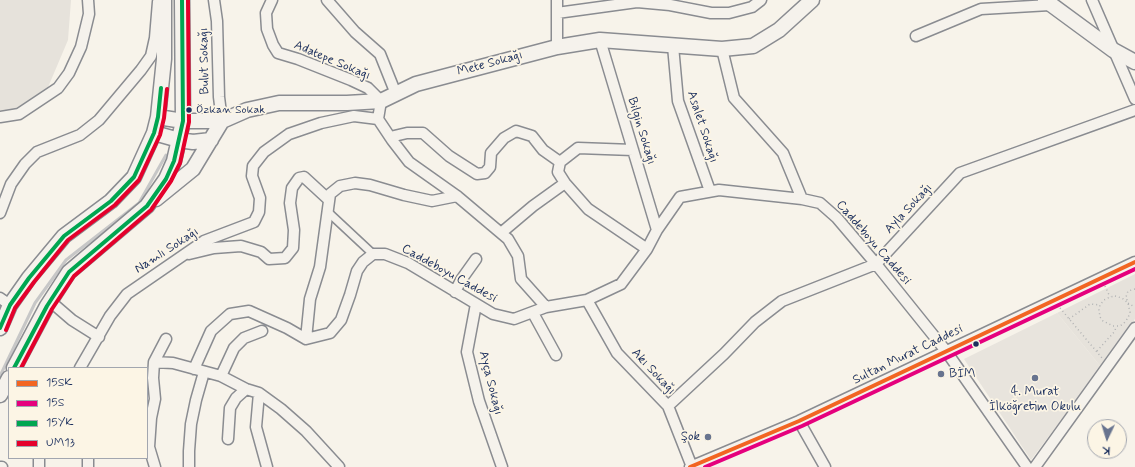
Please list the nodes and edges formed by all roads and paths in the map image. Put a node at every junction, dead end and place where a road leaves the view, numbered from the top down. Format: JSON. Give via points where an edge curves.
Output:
{"nodes":[{"id":1,"x":88,"y":0,"type":"edge"},
{"id":2,"x":182,"y":0,"type":"edge"},
{"id":3,"x":214,"y":0,"type":"edge"},
{"id":4,"x":272,"y":0,"type":"edge"},
{"id":5,"x":327,"y":0,"type":"edge"},
{"id":6,"x":557,"y":0,"type":"edge"},
{"id":7,"x":761,"y":0,"type":"edge"},
{"id":8,"x":812,"y":0,"type":"edge"},
{"id":9,"x":1092,"y":0,"type":"edge"},
{"id":10,"x":160,"y":1,"type":"edge"},
{"id":11,"x":1048,"y":2,"type":"edge"},
{"id":12,"x":557,"y":13,"type":"junction"},
{"id":13,"x":916,"y":36,"type":"dead end"},
{"id":14,"x":600,"y":40,"type":"junction"},
{"id":15,"x":673,"y":46,"type":"junction"},
{"id":16,"x":557,"y":47,"type":"junction"},
{"id":17,"x":722,"y":49,"type":"junction"},
{"id":18,"x":1113,"y":50,"type":"junction"},
{"id":19,"x":1135,"y":62,"type":"edge"},
{"id":20,"x":396,"y":94,"type":"junction"},
{"id":21,"x":1135,"y":99,"type":"edge"},
{"id":22,"x":381,"y":101,"type":"junction"},
{"id":23,"x":1135,"y":110,"type":"edge"},
{"id":24,"x":0,"y":117,"type":"edge"},
{"id":25,"x":158,"y":117,"type":"junction"},
{"id":26,"x":378,"y":119,"type":"junction"},
{"id":27,"x":183,"y":121,"type":"junction"},
{"id":28,"x":222,"y":121,"type":"junction"},
{"id":29,"x":154,"y":133,"type":"junction"},
{"id":30,"x":390,"y":137,"type":"junction"},
{"id":31,"x":180,"y":140,"type":"junction"},
{"id":32,"x":211,"y":140,"type":"junction"},
{"id":33,"x":633,"y":150,"type":"junction"},
{"id":34,"x":560,"y":162,"type":"junction"},
{"id":35,"x":566,"y":183,"type":"junction"},
{"id":36,"x":710,"y":191,"type":"junction"},
{"id":37,"x":457,"y":196,"type":"junction"},
{"id":38,"x":802,"y":199,"type":"junction"},
{"id":39,"x":329,"y":200,"type":"junction"},
{"id":40,"x":147,"y":206,"type":"junction"},
{"id":41,"x":328,"y":212,"type":"junction"},
{"id":42,"x":0,"y":213,"type":"edge"},
{"id":43,"x":657,"y":230,"type":"junction"},
{"id":44,"x":501,"y":233,"type":"junction"},
{"id":45,"x":647,"y":249,"type":"junction"},
{"id":46,"x":373,"y":254,"type":"junction"},
{"id":47,"x":181,"y":255,"type":"junction"},
{"id":48,"x":476,"y":259,"type":"dead end"},
{"id":49,"x":1135,"y":262,"type":"edge"},
{"id":50,"x":876,"y":264,"type":"junction"},
{"id":51,"x":1135,"y":289,"type":"edge"},
{"id":52,"x":455,"y":292,"type":"junction"},
{"id":53,"x":586,"y":300,"type":"junction"},
{"id":54,"x":1053,"y":300,"type":"junction"},
{"id":55,"x":50,"y":301,"type":"junction"},
{"id":56,"x":5,"y":302,"type":"edge"},
{"id":57,"x":1128,"y":303,"type":"junction"},
{"id":58,"x":476,"y":304,"type":"junction"},
{"id":59,"x":1100,"y":305,"type":"junction"},
{"id":60,"x":1135,"y":305,"type":"edge"},
{"id":61,"x":546,"y":307,"type":"junction"},
{"id":62,"x":533,"y":312,"type":"junction"},
{"id":63,"x":1069,"y":319,"type":"junction"},
{"id":64,"x":1116,"y":326,"type":"junction"},
{"id":65,"x":0,"y":328,"type":"edge"},
{"id":66,"x":1135,"y":328,"type":"edge"},
{"id":67,"x":262,"y":332,"type":"dead end"},
{"id":68,"x":99,"y":337,"type":"junction"},
{"id":69,"x":166,"y":339,"type":"dead end"},
{"id":70,"x":306,"y":339,"type":"junction"},
{"id":71,"x":946,"y":351,"type":"junction"},
{"id":72,"x":1096,"y":351,"type":"junction"},
{"id":73,"x":88,"y":355,"type":"junction"},
{"id":74,"x":556,"y":355,"type":"dead end"},
{"id":75,"x":154,"y":362,"type":"junction"},
{"id":76,"x":1108,"y":366,"type":"junction"},
{"id":77,"x":15,"y":367,"type":"edge"},
{"id":78,"x":81,"y":367,"type":"edge"},
{"id":79,"x":87,"y":367,"type":"edge"},
{"id":80,"x":199,"y":370,"type":"junction"},
{"id":81,"x":221,"y":376,"type":"junction"},
{"id":82,"x":8,"y":380,"type":"edge"},
{"id":83,"x":246,"y":389,"type":"junction"},
{"id":84,"x":259,"y":394,"type":"junction"},
{"id":85,"x":0,"y":395,"type":"edge"},
{"id":86,"x":668,"y":406,"type":"junction"},
{"id":87,"x":799,"y":421,"type":"junction"},
{"id":88,"x":228,"y":439,"type":"dead end"},
{"id":89,"x":155,"y":467,"type":"edge"},
{"id":90,"x":189,"y":467,"type":"edge"},
{"id":91,"x":267,"y":467,"type":"edge"},
{"id":92,"x":338,"y":467,"type":"edge"},
{"id":93,"x":502,"y":467,"type":"edge"},
{"id":94,"x":691,"y":467,"type":"edge"},
{"id":95,"x":825,"y":467,"type":"edge"},
{"id":96,"x":1027,"y":467,"type":"edge"},
{"id":97,"x":1035,"y":467,"type":"edge"}],
"edges":[{"from":1,"to":24,"type":"street","via":[[89,14],[81,47],[69,73],[58,88],[19,114]]},
{"from":2,"to":27,"type":"main road"},
{"from":3,"to":28,"type":"street","name":"Bulut Sokağı"},
{"from":4,"to":22,"type":"street","name":"Adatepe Sokağı","via":[[266,13],[267,28],[272,45],[278,52],[368,88]]},
{"from":5,"to":20,"type":"street","via":[[355,32],[380,54]]},
{"from":6,"to":12,"type":"street"},
{"from":7,"to":12,"type":"street","via":[[752,7],[730,13],[711,13],[638,2]]},
{"from":8,"to":17,"type":"main road","name":"Mete Sokağı","via":[[780,30],[753,46]]},
{"from":9,"to":18,"type":"street"},
{"from":10,"to":25,"type":"main road","via":[[164,47]]},
{"from":10,"to":42,"type":"street","via":[[151,56],[141,70],[99,120],[80,135],[38,152],[26,164],[11,184]]},
{"from":11,"to":13,"type":"street","via":[[981,9]]},
{"from":11,"to":18,"type":"main road"},
{"from":12,"to":16,"type":"street"},
{"from":14,"to":15,"type":"main road","name":"Mete Sokağı"},
{"from":14,"to":16,"type":"main road","name":"Mete Sokağı"},
{"from":14,"to":33,"type":"street","name":"Bilgin Sokağı"},
{"from":15,"to":17,"type":"main road","name":"Mete Sokağı"},
{"from":15,"to":36,"type":"street","name":"Asalet Sokağı","via":[[678,101]]},
{"from":16,"to":20,"type":"main road","name":"Mete Sokağı","via":[[416,84]]},
{"from":17,"to":38,"type":"street","via":[[734,98],[783,153]]},
{"from":18,"to":19,"type":"main road"},
{"from":18,"to":21,"type":"street"},
{"from":20,"to":22,"type":"main road","name":"Mete Sokağı"},
{"from":22,"to":26,"type":"street"},
{"from":22,"to":28,"type":"main road","name":"Mete Sokağı","via":[[279,103],[247,110]]},
{"from":23,"to":50,"type":"street","name":"Ayla Sokağı","via":[[960,173]]},
{"from":25,"to":27,"type":"main road","name":"Mete Sokağı"},
{"from":25,"to":29,"type":"main road"},
{"from":26,"to":30,"type":"street"},
{"from":26,"to":47,"type":"street","name":"Namlı Sokağı","via":[[354,116],[321,123],[289,134],[264,152],[253,166],[252,176],[260,198],[259,212],[254,222],[204,241]]},
{"from":27,"to":28,"type":"main road","name":"Mete Sokağı"},
{"from":27,"to":31,"type":"main road"},
{"from":28,"to":32,"type":"main road"},
{"from":29,"to":31,"type":"main road"},
{"from":29,"to":56,"type":"main road","via":[[134,177],[111,201],[64,236]]},
{"from":30,"to":34,"type":"street","via":[[423,133],[449,156],[477,174],[485,172],[490,167],[491,153],[504,138],[516,131],[532,136],[543,150]]},
{"from":30,"to":37,"type":"street","via":[[409,162]]},
{"from":31,"to":32,"type":"main road"},
{"from":31,"to":40,"type":"main road","via":[[166,179]]},
{"from":32,"to":40,"type":"main road","via":[[193,169]]},
{"from":33,"to":34,"type":"street","via":[[578,148]]},
{"from":33,"to":43,"type":"street","name":"Bilgin Sokağı"},
{"from":34,"to":35,"type":"street","via":[[558,172]]},
{"from":35,"to":44,"type":"street"},
{"from":35,"to":45,"type":"street","via":[[588,209]]},
{"from":36,"to":38,"type":"street","name":"Caddeboyu Caddesi"},
{"from":36,"to":43,"type":"street","name":"Caddeboyu Caddesi","via":[[680,197]]},
{"from":37,"to":39,"type":"street","via":[[432,201],[355,183],[340,186],[330,194]]},
{"from":37,"to":44,"type":"street"},
{"from":38,"to":50,"type":"street","name":"Caddeboyu Caddesi","via":[[820,204],[837,218]]},
{"from":39,"to":41,"type":"street"},
{"from":39,"to":47,"type":"street","via":[[304,177],[299,178],[292,188],[290,203],[294,230],[293,248],[285,258],[269,259],[261,252],[241,246],[214,248]]},
{"from":40,"to":55,"type":"main road","via":[[69,272]]},
{"from":41,"to":46,"type":"street"},
{"from":41,"to":70,"type":"street","via":[[320,267],[310,299]]},
{"from":43,"to":45,"type":"street","name":"Caddeboyu Caddesi"},
{"from":44,"to":61,"type":"street","via":[[508,239],[518,256],[522,279]]},
{"from":45,"to":53,"type":"street","name":"Caddeboyu Caddesi","via":[[621,284]]},
{"from":46,"to":52,"type":"street","name":"Caddeboyu Caddesi","via":[[386,254],[408,263]]},
{"from":46,"to":70,"type":"street","via":[[357,271],[341,320],[330,333]]},
{"from":47,"to":68,"type":"street","name":"Namlı Sokağı","via":[[127,294],[110,316]]},
{"from":48,"to":52,"type":"street"},
{"from":49,"to":54,"type":"street","name":"Sultan Murat Caddesi"},
{"from":50,"to":71,"type":"street","name":"Caddeboyu Caddesi"},
{"from":50,"to":86,"type":"street","name":"Ayla Sokağı","via":[[782,301],[755,322]]},
{"from":51,"to":57,"type":"path","via":[[1128,291]]},
{"from":52,"to":58,"type":"street","name":"Caddeboyu Caddesi"},
{"from":53,"to":61,"type":"street","name":"Caddeboyu Caddesi"},
{"from":53,"to":86,"type":"street","name":"Akı Sokağı","via":[[617,353]]},
{"from":54,"to":63,"type":"path"},
{"from":54,"to":71,"type":"street","name":"Sultan Murat Caddesi"},
{"from":55,"to":68,"type":"street","via":[[72,320]]},
{"from":55,"to":77,"type":"main road"},
{"from":56,"to":65,"type":"main road"},
{"from":57,"to":59,"type":"path","via":[[1115,296],[1104,300]]},
{"from":57,"to":60,"type":"path"},
{"from":57,"to":64,"type":"path","via":[[1128,318]]},
{"from":58,"to":62,"type":"street","name":"Caddeboyu Caddesi","via":[[493,314],[514,318]]},
{"from":58,"to":93,"type":"street","name":"Ayça Sokağı","via":[[467,352],[479,401]]},
{"from":59,"to":63,"type":"path","via":[[1090,304]]},
{"from":59,"to":64,"type":"path","via":[[1100,317],[1103,321]]},
{"from":61,"to":62,"type":"street","name":"Caddeboyu Caddesi"},
{"from":62,"to":74,"type":"street"},
{"from":63,"to":72,"type":"path"},
{"from":64,"to":72,"type":"path","via":[[1115,332]]},
{"from":66,"to":76,"type":"street"},
{"from":67,"to":81,"type":"street","via":[[244,338],[234,348]]},
{"from":68,"to":73,"type":"street","name":"Namlı Sokağı"},
{"from":69,"to":75,"type":"street"},
{"from":70,"to":80,"type":"street","via":[[249,311],[230,314],[211,331]]},
{"from":71,"to":87,"type":"street","name":"Sultan Murat Caddesi"},
{"from":71,"to":96,"type":"street","name":"Caddeboyu Caddesi"},
{"from":72,"to":76,"type":"path"},
{"from":73,"to":78,"type":"street","name":"Namlı Sokağı"},
{"from":73,"to":79,"type":"street"},
{"from":75,"to":80,"type":"street","via":[[173,363]]},
{"from":75,"to":89,"type":"street","via":[[155,399],[149,448]]},
{"from":76,"to":97,"type":"street"},
{"from":80,"to":81,"type":"street"},
{"from":80,"to":90,"type":"street","via":[[191,424]]},
{"from":81,"to":83,"type":"street"},
{"from":82,"to":85,"type":"main road"},
{"from":83,"to":84,"type":"street"},
{"from":83,"to":88,"type":"street","via":[[230,408]]},
{"from":84,"to":91,"type":"street","via":[[256,427]]},
{"from":84,"to":92,"type":"street","via":[[306,431]]},
{"from":86,"to":94,"type":"street","name":"Akı Sokağı"},
{"from":87,"to":94,"type":"street","name":"Sultan Murat Caddesi"},
{"from":87,"to":95,"type":"street"}]}
